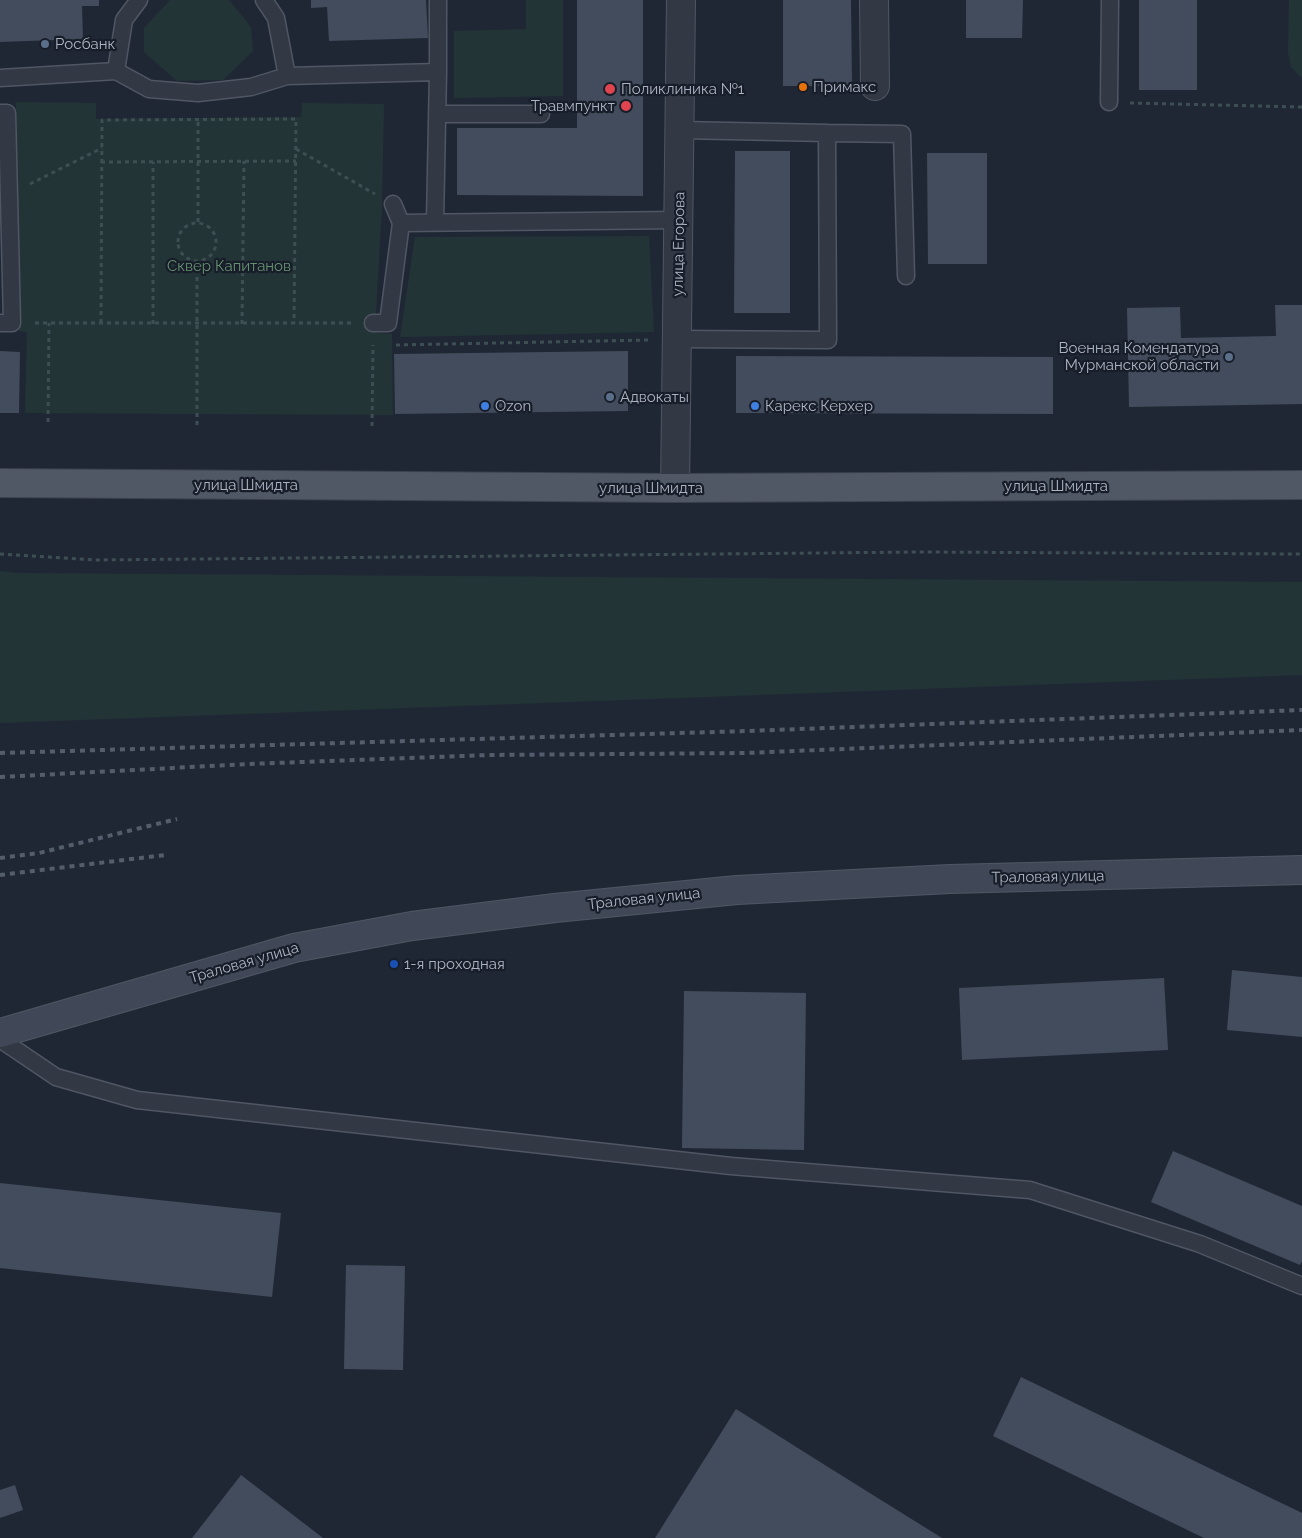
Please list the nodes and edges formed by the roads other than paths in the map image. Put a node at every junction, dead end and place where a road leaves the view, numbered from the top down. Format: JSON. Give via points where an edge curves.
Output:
{"nodes":[{"id":1,"x":139,"y":0,"type":"edge"},
{"id":2,"x":264,"y":0,"type":"edge"},
{"id":3,"x":438,"y":0,"type":"edge"},
{"id":4,"x":681,"y":0,"type":"edge"},
{"id":5,"x":874,"y":0,"type":"edge"},
{"id":6,"x":1110,"y":0,"type":"edge"},
{"id":7,"x":116,"y":71,"type":"junction"},
{"id":8,"x":438,"y":72,"type":"junction"},
{"id":9,"x":287,"y":76,"type":"junction"},
{"id":10,"x":0,"y":78,"type":"edge"},
{"id":11,"x":875,"y":86,"type":"dead end"},
{"id":12,"x":1110,"y":102,"type":"road end"},
{"id":13,"x":0,"y":113,"type":"edge"},
{"id":14,"x":437,"y":114,"type":"junction"},
{"id":15,"x":541,"y":114,"type":"dead end"},
{"id":16,"x":680,"y":130,"type":"junction"},
{"id":17,"x":826,"y":133,"type":"junction"},
{"id":18,"x":393,"y":204,"type":"road end"},
{"id":19,"x":5,"y":220,"type":"edge"},
{"id":20,"x":679,"y":220,"type":"junction"},
{"id":21,"x":435,"y":222,"type":"junction"},
{"id":22,"x":401,"y":223,"type":"junction"},
{"id":23,"x":906,"y":276,"type":"dead end"},
{"id":24,"x":6,"y":323,"type":"edge"},
{"id":25,"x":373,"y":323,"type":"road end"},
{"id":26,"x":678,"y":339,"type":"junction"},
{"id":27,"x":0,"y":483,"type":"edge"},
{"id":28,"x":1302,"y":485,"type":"edge"},
{"id":29,"x":675,"y":488,"type":"junction"},
{"id":30,"x":1302,"y":870,"type":"edge"},
{"id":31,"x":0,"y":1033,"type":"edge"},
{"id":32,"x":0,"y":1038,"type":"edge"},
{"id":33,"x":1302,"y":1286,"type":"edge"}],
"edges":[{"from":1,"to":7,"type":"lane","via":[[124,20]]},
{"from":2,"to":9,"type":"lane","via":[[276,18]]},
{"from":3,"to":8,"type":"lane"},
{"from":4,"to":16,"type":"street","name":"улица Егорова"},
{"from":5,"to":11,"type":"street"},
{"from":6,"to":12,"type":"lane"},
{"from":7,"to":9,"type":"lane","via":[[149,89],[198,93],[251,87]]},
{"from":7,"to":10,"type":"lane"},
{"from":8,"to":9,"type":"lane"},
{"from":8,"to":14,"type":"lane"},
{"from":13,"to":19,"type":"lane","via":[[7,113],[10,195]]},
{"from":14,"to":15,"type":"lane"},
{"from":14,"to":21,"type":"lane"},
{"from":16,"to":17,"type":"lane"},
{"from":16,"to":20,"type":"street","name":"улица Егорова"},
{"from":17,"to":23,"type":"lane","via":[[902,134]]},
{"from":17,"to":26,"type":"lane","via":[[828,340]]},
{"from":18,"to":22,"type":"lane"},
{"from":19,"to":24,"type":"lane"},
{"from":20,"to":21,"type":"lane"},
{"from":20,"to":26,"type":"street","name":"улица Егорова"},
{"from":21,"to":22,"type":"lane"},
{"from":22,"to":25,"type":"lane","via":[[388,323]]},
{"from":26,"to":29,"type":"street","name":"улица Егорова"},
{"from":27,"to":29,"type":"main road","name":"улица Шмидта"},
{"from":28,"to":29,"type":"main road","name":"улица Шмидта"},
{"from":30,"to":31,"type":"street","name":"Траловая улица","via":[[950,879],[737,890],[555,908],[412,926],[294,948]]},
{"from":32,"to":33,"type":"lane","via":[[56,1078],[137,1100],[731,1166],[1030,1190],[1200,1244]]}]}
